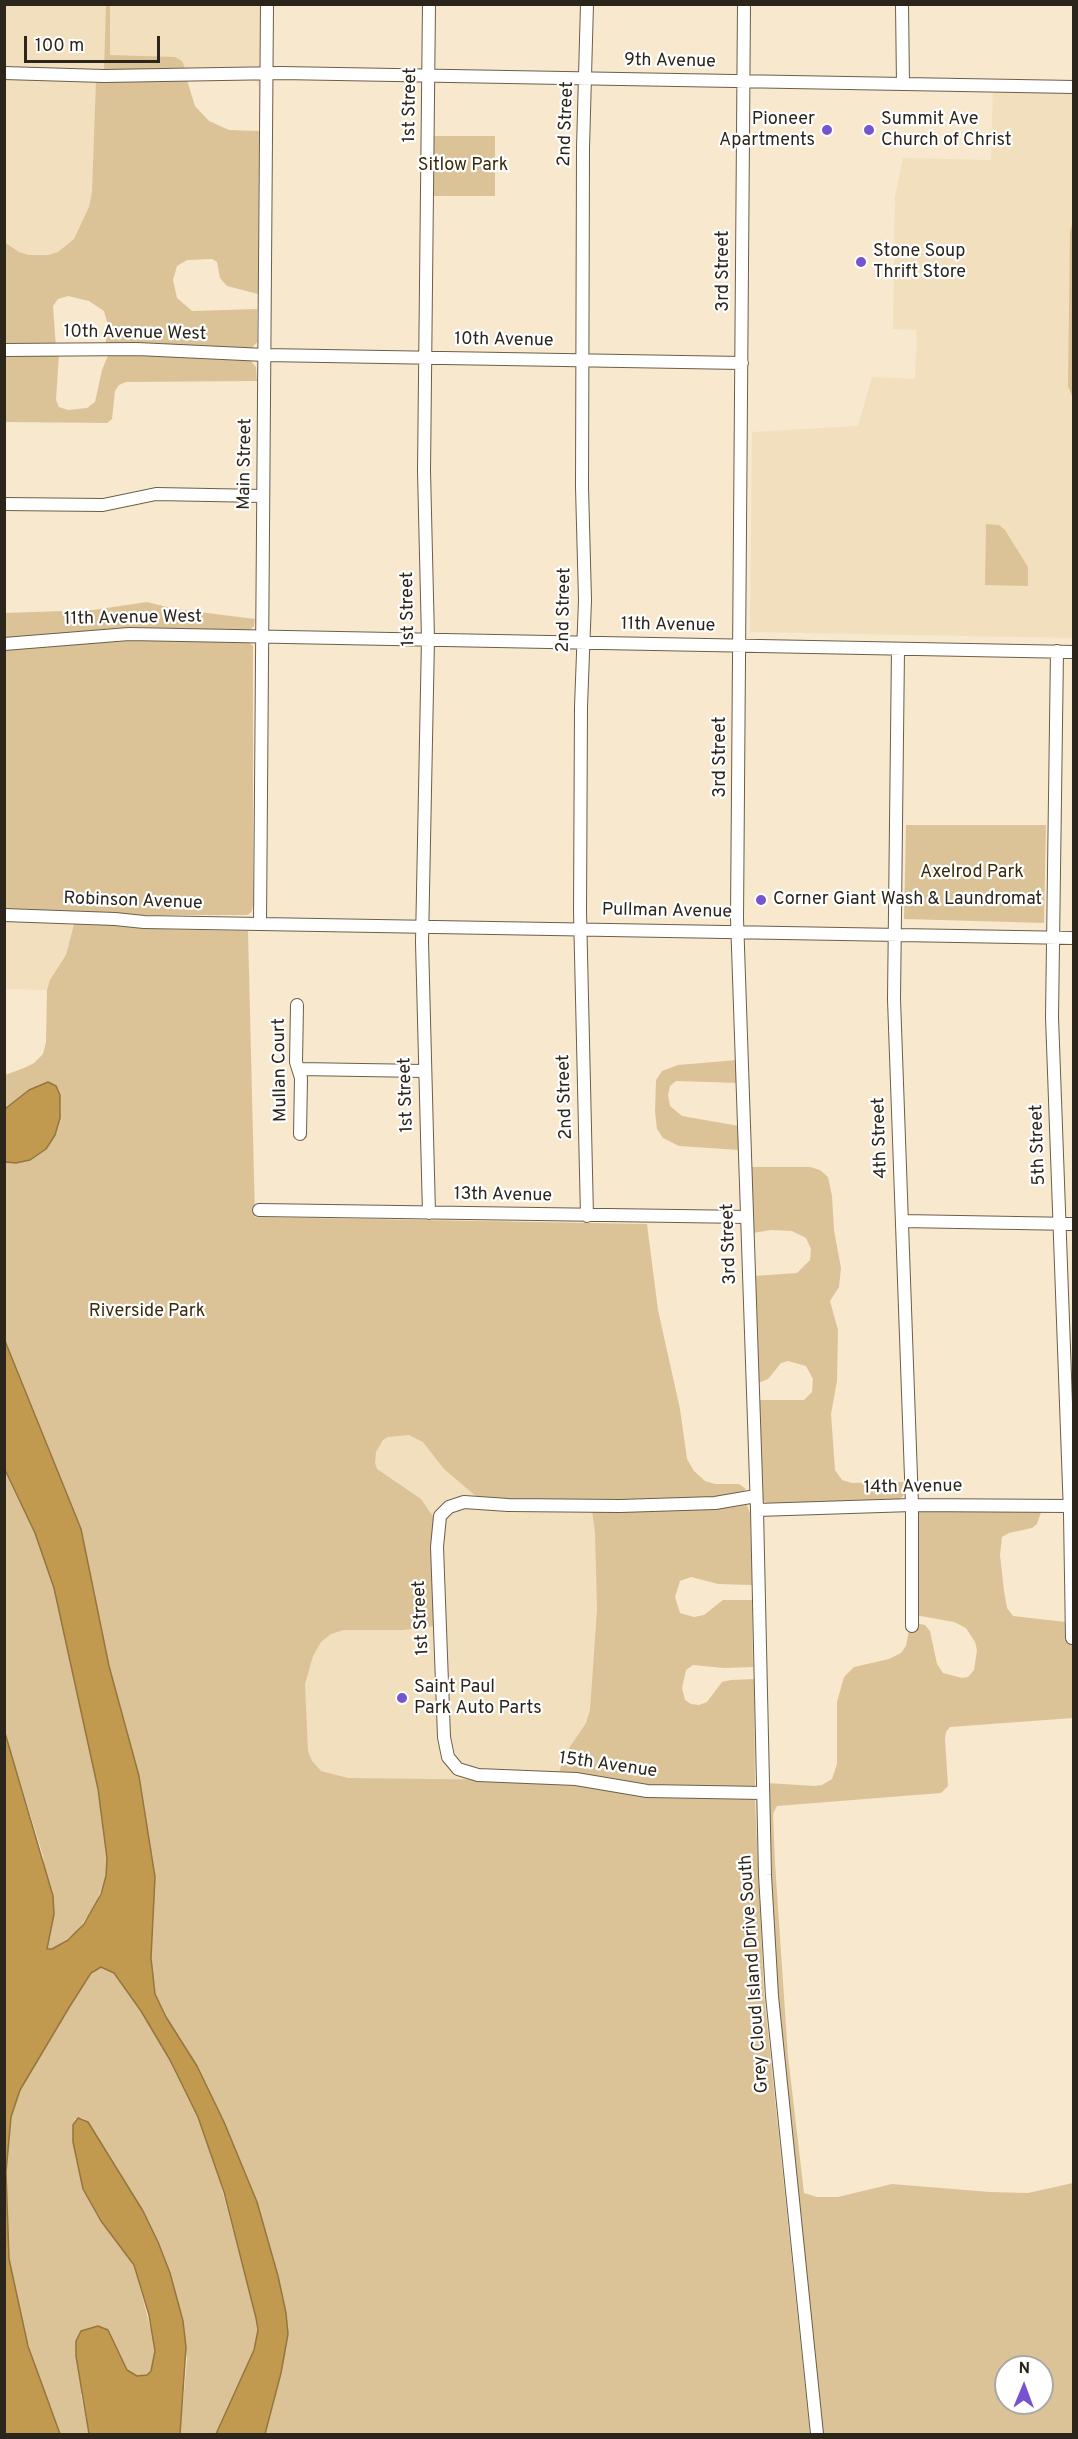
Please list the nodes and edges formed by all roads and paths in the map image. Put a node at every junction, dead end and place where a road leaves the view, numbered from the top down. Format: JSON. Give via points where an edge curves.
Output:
{"nodes":[{"id":1,"x":267,"y":4,"type":"edge"},
{"id":2,"x":429,"y":4,"type":"edge"},
{"id":3,"x":587,"y":4,"type":"edge"},
{"id":4,"x":744,"y":4,"type":"edge"},
{"id":5,"x":902,"y":4,"type":"edge"},
{"id":6,"x":4,"y":73,"type":"edge"},
{"id":7,"x":267,"y":74,"type":"junction"},
{"id":8,"x":429,"y":76,"type":"junction"},
{"id":9,"x":586,"y":78,"type":"junction"},
{"id":10,"x":743,"y":82,"type":"junction"},
{"id":11,"x":903,"y":84,"type":"junction"},
{"id":12,"x":1074,"y":87,"type":"edge"},
{"id":13,"x":4,"y":350,"type":"edge"},
{"id":14,"x":265,"y":356,"type":"junction"},
{"id":15,"x":426,"y":358,"type":"junction"},
{"id":16,"x":584,"y":361,"type":"junction"},
{"id":17,"x":742,"y":363,"type":"junction"},
{"id":18,"x":263,"y":496,"type":"junction"},
{"id":19,"x":4,"y":504,"type":"edge"},
{"id":20,"x":262,"y":637,"type":"junction"},
{"id":21,"x":428,"y":639,"type":"junction"},
{"id":22,"x":584,"y":642,"type":"junction"},
{"id":23,"x":4,"y":644,"type":"edge"},
{"id":24,"x":740,"y":645,"type":"junction"},
{"id":25,"x":898,"y":649,"type":"junction"},
{"id":26,"x":1057,"y":651,"type":"junction"},
{"id":27,"x":1074,"y":652,"type":"edge"},
{"id":28,"x":4,"y":915,"type":"edge"},
{"id":29,"x":260,"y":923,"type":"junction"},
{"id":30,"x":422,"y":926,"type":"junction"},
{"id":31,"x":580,"y":929,"type":"junction"},
{"id":32,"x":738,"y":932,"type":"junction"},
{"id":33,"x":895,"y":935,"type":"junction"},
{"id":34,"x":1053,"y":938,"type":"junction"},
{"id":35,"x":1074,"y":938,"type":"edge"},
{"id":36,"x":297,"y":1005,"type":"dead end"},
{"id":37,"x":298,"y":1069,"type":"junction"},
{"id":38,"x":423,"y":1071,"type":"junction"},
{"id":39,"x":300,"y":1134,"type":"dead end"},
{"id":40,"x":259,"y":1210,"type":"dead end"},
{"id":41,"x":429,"y":1213,"type":"junction"},
{"id":42,"x":587,"y":1216,"type":"junction"},
{"id":43,"x":747,"y":1217,"type":"junction"},
{"id":44,"x":902,"y":1221,"type":"junction"},
{"id":45,"x":1060,"y":1224,"type":"junction"},
{"id":46,"x":1074,"y":1224,"type":"edge"},
{"id":47,"x":756,"y":1496,"type":"junction"},
{"id":48,"x":912,"y":1505,"type":"junction"},
{"id":49,"x":1070,"y":1506,"type":"junction"},
{"id":50,"x":757,"y":1510,"type":"junction"},
{"id":51,"x":912,"y":1626,"type":"dead end"},
{"id":52,"x":1072,"y":1638,"type":"dead end"},
{"id":53,"x":452,"y":1763,"type":"joint"},
{"id":54,"x":763,"y":1793,"type":"junction"},
{"id":55,"x":817,"y":2434,"type":"edge"}],
"edges":[{"from":1,"to":7,"type":"street","name":"Main Street"},
{"from":2,"to":8,"type":"street","name":"1st Street"},
{"from":3,"to":9,"type":"street","name":"2nd Street"},
{"from":4,"to":10,"type":"street","name":"3rd Street"},
{"from":5,"to":11,"type":"street"},
{"from":6,"to":7,"type":"street","name":"9th Avenue"},
{"from":7,"to":8,"type":"street","name":"9th Avenue"},
{"from":7,"to":14,"type":"street","name":"Main Street"},
{"from":8,"to":9,"type":"street","name":"9th Avenue"},
{"from":8,"to":15,"type":"street","name":"1st Street"},
{"from":9,"to":10,"type":"street","name":"9th Avenue"},
{"from":9,"to":16,"type":"street","name":"2nd Street"},
{"from":10,"to":11,"type":"street","name":"9th Avenue"},
{"from":10,"to":17,"type":"street","name":"3rd Street"},
{"from":11,"to":12,"type":"street","name":"9th Avenue"},
{"from":13,"to":14,"type":"street","name":"10th Avenue West","via":[[141,349]]},
{"from":14,"to":15,"type":"street","name":"10th Avenue"},
{"from":14,"to":18,"type":"street","name":"Main Street"},
{"from":15,"to":16,"type":"street","name":"10th Avenue"},
{"from":15,"to":21,"type":"street","name":"1st Street"},
{"from":16,"to":17,"type":"street","name":"10th Avenue"},
{"from":16,"to":22,"type":"street","name":"2nd Street"},
{"from":17,"to":24,"type":"street","name":"3rd Street"},
{"from":18,"to":19,"type":"street","via":[[156,494],[103,505]]},
{"from":18,"to":20,"type":"street","name":"Main Street"},
{"from":20,"to":21,"type":"street","name":"11th Avenue"},
{"from":20,"to":23,"type":"street","name":"11th Avenue West","via":[[115,634]]},
{"from":20,"to":29,"type":"street","name":"Main Street"},
{"from":21,"to":22,"type":"street","name":"11th Avenue"},
{"from":21,"to":30,"type":"street","name":"1st Street"},
{"from":22,"to":24,"type":"street","name":"11th Avenue"},
{"from":22,"to":31,"type":"street","name":"2nd Street"},
{"from":24,"to":25,"type":"street","name":"11th Avenue"},
{"from":24,"to":32,"type":"street","name":"3rd Street"},
{"from":25,"to":26,"type":"street","name":"11th Avenue"},
{"from":25,"to":33,"type":"street","name":"4th Street"},
{"from":26,"to":27,"type":"street","name":"11th Avenue"},
{"from":26,"to":34,"type":"street","name":"5th Street"},
{"from":28,"to":29,"type":"street","name":"Robinson Avenue"},
{"from":29,"to":30,"type":"street","name":"Pullman Avenue"},
{"from":30,"to":31,"type":"street","name":"Pullman Avenue"},
{"from":30,"to":38,"type":"street","name":"1st Street"},
{"from":31,"to":32,"type":"street","name":"Pullman Avenue"},
{"from":31,"to":42,"type":"street","name":"2nd Street"},
{"from":32,"to":33,"type":"street","name":"Pullman Avenue"},
{"from":32,"to":43,"type":"street","name":"3rd Street"},
{"from":33,"to":34,"type":"street","name":"Pullman Avenue"},
{"from":33,"to":44,"type":"street","name":"4th Street"},
{"from":34,"to":35,"type":"street","name":"Pullman Avenue"},
{"from":34,"to":45,"type":"street","name":"5th Street"},
{"from":36,"to":37,"type":"street","name":"Mullan Court"},
{"from":37,"to":38,"type":"street"},
{"from":37,"to":39,"type":"street","name":"Mullan Court"},
{"from":38,"to":41,"type":"street","name":"1st Street"},
{"from":40,"to":41,"type":"street","name":"13th Avenue"},
{"from":41,"to":42,"type":"street","name":"13th Avenue"},
{"from":42,"to":43,"type":"street","name":"13th Avenue"},
{"from":43,"to":47,"type":"street","name":"3rd Street"},
{"from":44,"to":45,"type":"street"},
{"from":44,"to":48,"type":"street","name":"4th Street"},
{"from":45,"to":46,"type":"street"},
{"from":45,"to":49,"type":"street","name":"5th Street"},
{"from":47,"to":50,"type":"street","name":"3rd Street"},
{"from":47,"to":53,"type":"street","name":"1st Street","via":[[715,1503],[635,1506],[467,1502],[447,1509],[439,1520],[437,1547],[444,1737]]},
{"from":48,"to":49,"type":"street","name":"14th Avenue"},
{"from":48,"to":50,"type":"street","name":"14th Avenue"},
{"from":48,"to":51,"type":"street","name":"4th Street"},
{"from":49,"to":52,"type":"street","name":"5th Street"},
{"from":50,"to":54,"type":"street","name":"Grey Cloud Island Drive South"},
{"from":53,"to":54,"type":"street","name":"15th Avenue","via":[[470,1774],[558,1777],[642,1791]]},
{"from":54,"to":55,"type":"street","name":"Grey Cloud Island Drive South","via":[[768,1955]]}]}
